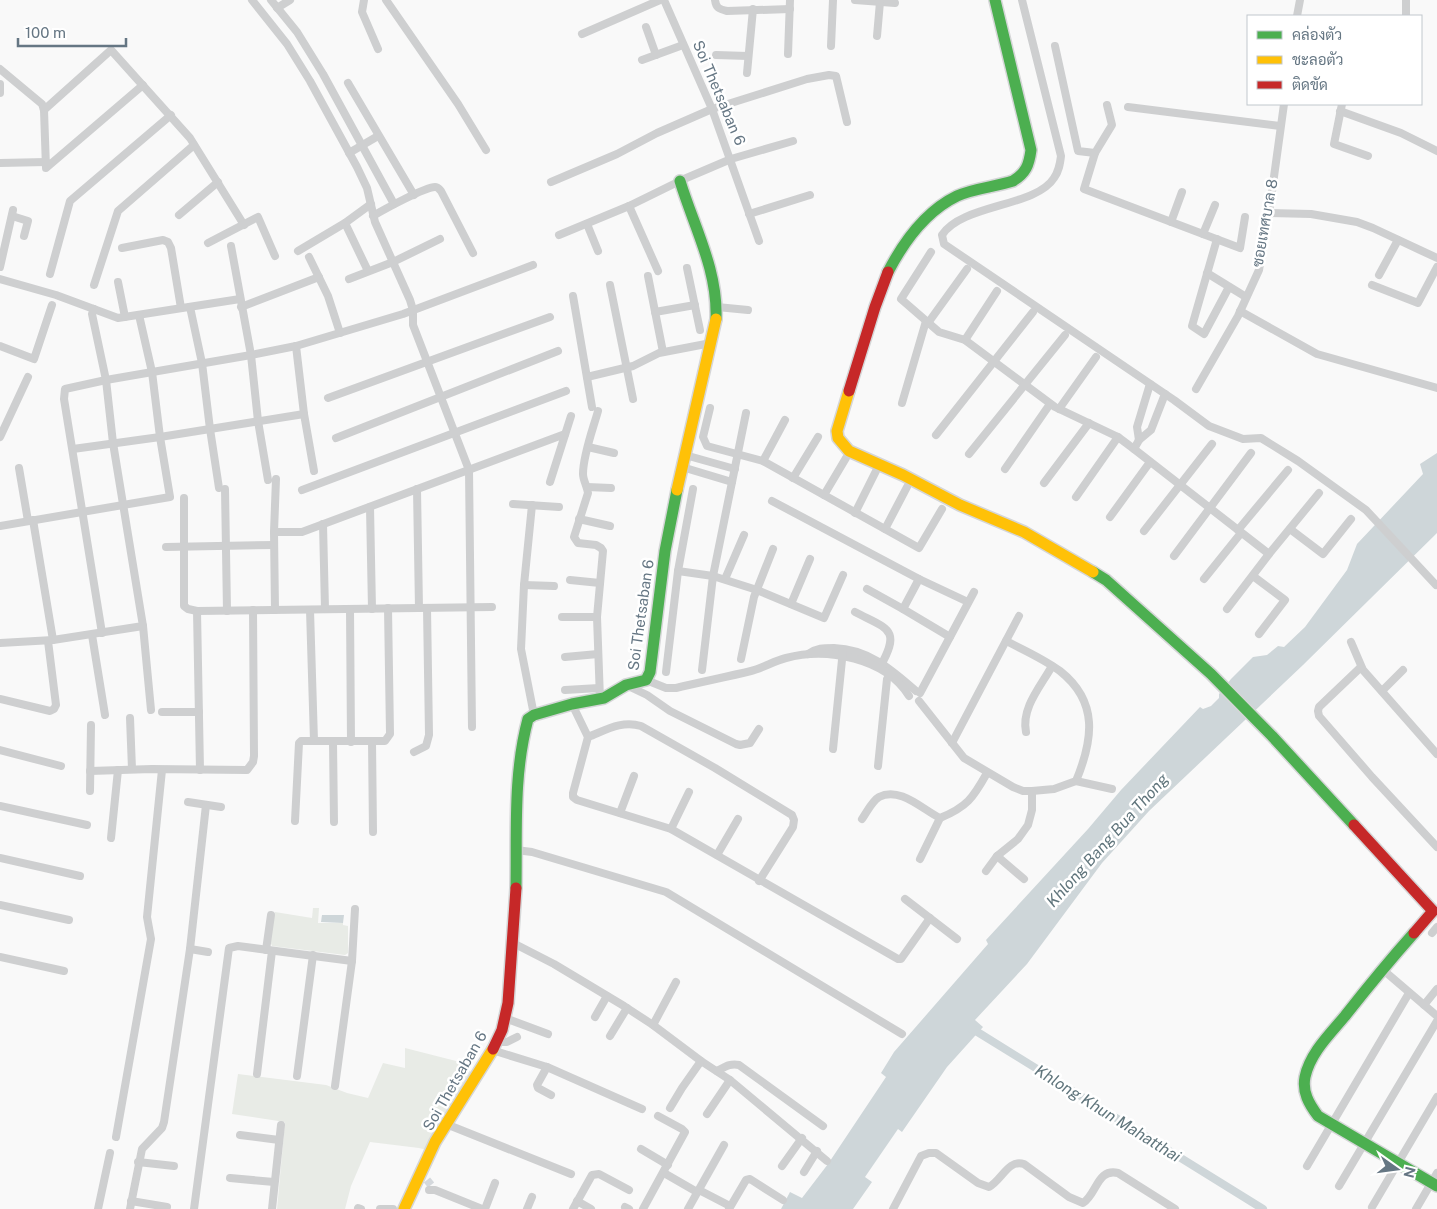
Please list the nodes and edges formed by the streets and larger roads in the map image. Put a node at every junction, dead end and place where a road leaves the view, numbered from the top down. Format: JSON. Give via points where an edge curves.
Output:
{"nodes":[{"id":1,"x":252,"y":0,"type":"edge"},
{"id":2,"x":271,"y":0,"type":"edge"},
{"id":3,"x":290,"y":0,"type":"edge"},
{"id":4,"x":364,"y":0,"type":"edge"},
{"id":5,"x":386,"y":0,"type":"edge"},
{"id":6,"x":660,"y":0,"type":"edge"},
{"id":7,"x":664,"y":0,"type":"edge"},
{"id":8,"x":715,"y":0,"type":"edge"},
{"id":9,"x":790,"y":0,"type":"edge"},
{"id":10,"x":833,"y":0,"type":"edge"},
{"id":11,"x":856,"y":0,"type":"edge"},
{"id":12,"x":995,"y":0,"type":"edge"},
{"id":13,"x":1022,"y":0,"type":"edge"},
{"id":14,"x":1300,"y":0,"type":"edge"},
{"id":15,"x":1406,"y":0,"type":"edge"},
{"id":16,"x":880,"y":2,"type":"junction"},
{"id":17,"x":895,"y":3,"type":"dead end"},
{"id":18,"x":277,"y":8,"type":"junction"},
{"id":19,"x":752,"y":9,"type":"junction"},
{"id":20,"x":790,"y":9,"type":"junction"},
{"id":21,"x":1297,"y":15,"type":"edge"},
{"id":22,"x":1406,"y":15,"type":"edge"},
{"id":23,"x":646,"y":27,"type":"dead end"},
{"id":24,"x":582,"y":34,"type":"dead end"},
{"id":25,"x":877,"y":36,"type":"dead end"},
{"id":26,"x":683,"y":45,"type":"junction"},
{"id":27,"x":831,"y":46,"type":"dead end"},
{"id":28,"x":1056,"y":46,"type":"dead end"},
{"id":29,"x":378,"y":49,"type":"dead end"},
{"id":30,"x":788,"y":54,"type":"dead end"},
{"id":31,"x":656,"y":55,"type":"junction"},
{"id":32,"x":716,"y":55,"type":"dead end"},
{"id":33,"x":748,"y":56,"type":"junction"},
{"id":34,"x":642,"y":60,"type":"dead end"},
{"id":35,"x":0,"y":69,"type":"edge"},
{"id":36,"x":747,"y":73,"type":"dead end"},
{"id":37,"x":348,"y":83,"type":"dead end"},
{"id":38,"x":0,"y":84,"type":"edge"},
{"id":39,"x":143,"y":84,"type":"junction"},
{"id":40,"x":0,"y":93,"type":"edge"},
{"id":41,"x":1107,"y":105,"type":"dead end"},
{"id":42,"x":1284,"y":105,"type":"edge"},
{"id":43,"x":1128,"y":107,"type":"dead end"},
{"id":44,"x":1341,"y":107,"type":"edge"},
{"id":45,"x":712,"y":109,"type":"junction"},
{"id":46,"x":44,"y":110,"type":"junction"},
{"id":47,"x":170,"y":116,"type":"junction"},
{"id":48,"x":847,"y":122,"type":"dead end"},
{"id":49,"x":1280,"y":126,"type":"junction"},
{"id":50,"x":378,"y":136,"type":"junction"},
{"id":51,"x":793,"y":141,"type":"dead end"},
{"id":52,"x":194,"y":145,"type":"junction"},
{"id":53,"x":362,"y":146,"type":"junction"},
{"id":54,"x":486,"y":150,"type":"dead end"},
{"id":55,"x":1437,"y":151,"type":"edge"},
{"id":56,"x":349,"y":153,"type":"junction"},
{"id":57,"x":1095,"y":153,"type":"junction"},
{"id":58,"x":1368,"y":156,"type":"dead end"},
{"id":59,"x":731,"y":160,"type":"junction"},
{"id":60,"x":46,"y":162,"type":"junction"},
{"id":61,"x":0,"y":163,"type":"edge"},
{"id":62,"x":680,"y":181,"type":"junction"},
{"id":63,"x":218,"y":182,"type":"junction"},
{"id":64,"x":551,"y":182,"type":"dead end"},
{"id":65,"x":1182,"y":192,"type":"dead end"},
{"id":66,"x":414,"y":195,"type":"junction"},
{"id":67,"x":810,"y":195,"type":"dead end"},
{"id":68,"x":371,"y":204,"type":"junction"},
{"id":69,"x":394,"y":204,"type":"junction"},
{"id":70,"x":1215,"y":204,"type":"dead end"},
{"id":71,"x":630,"y":206,"type":"junction"},
{"id":72,"x":1269,"y":213,"type":"junction"},
{"id":73,"x":749,"y":214,"type":"junction"},
{"id":74,"x":179,"y":215,"type":"dead end"},
{"id":75,"x":373,"y":216,"type":"junction"},
{"id":76,"x":1246,"y":217,"type":"dead end"},
{"id":77,"x":1171,"y":222,"type":"junction"},
{"id":78,"x":345,"y":223,"type":"junction"},
{"id":79,"x":587,"y":224,"type":"junction"},
{"id":80,"x":244,"y":225,"type":"junction"},
{"id":81,"x":9,"y":227,"type":"junction"},
{"id":82,"x":1203,"y":234,"type":"junction"},
{"id":83,"x":559,"y":235,"type":"dead end"},
{"id":84,"x":440,"y":239,"type":"dead end"},
{"id":85,"x":1217,"y":239,"type":"junction"},
{"id":86,"x":1398,"y":240,"type":"junction"},
{"id":87,"x":759,"y":241,"type":"dead end"},
{"id":88,"x":208,"y":243,"type":"dead end"},
{"id":89,"x":231,"y":246,"type":"dead end"},
{"id":90,"x":122,"y":248,"type":"dead end"},
{"id":91,"x":298,"y":251,"type":"dead end"},
{"id":92,"x":598,"y":251,"type":"dead end"},
{"id":93,"x":930,"y":252,"type":"dead end"},
{"id":94,"x":473,"y":253,"type":"dead end"},
{"id":95,"x":275,"y":256,"type":"dead end"},
{"id":96,"x":308,"y":257,"type":"dead end"},
{"id":97,"x":1437,"y":258,"type":"edge"},
{"id":98,"x":392,"y":262,"type":"junction"},
{"id":99,"x":533,"y":265,"type":"dead end"},
{"id":100,"x":0,"y":267,"type":"edge"},
{"id":101,"x":1437,"y":267,"type":"edge"},
{"id":102,"x":687,"y":268,"type":"dead end"},
{"id":103,"x":967,"y":269,"type":"dead end"},
{"id":104,"x":368,"y":271,"type":"junction"},
{"id":105,"x":658,"y":271,"type":"dead end"},
{"id":106,"x":1207,"y":273,"type":"junction"},
{"id":107,"x":50,"y":274,"type":"dead end"},
{"id":108,"x":1379,"y":275,"type":"dead end"},
{"id":109,"x":648,"y":276,"type":"dead end"},
{"id":110,"x":319,"y":277,"type":"junction"},
{"id":111,"x":0,"y":279,"type":"edge"},
{"id":112,"x":349,"y":279,"type":"dead end"},
{"id":113,"x":118,"y":282,"type":"dead end"},
{"id":114,"x":94,"y":285,"type":"dead end"},
{"id":115,"x":610,"y":285,"type":"dead end"},
{"id":116,"x":1372,"y":285,"type":"dead end"},
{"id":117,"x":1229,"y":287,"type":"junction"},
{"id":118,"x":996,"y":291,"type":"dead end"},
{"id":119,"x":573,"y":296,"type":"dead end"},
{"id":120,"x":1246,"y":297,"type":"junction"},
{"id":121,"x":241,"y":303,"type":"junction"},
{"id":122,"x":52,"y":305,"type":"dead end"},
{"id":123,"x":695,"y":305,"type":"junction"},
{"id":124,"x":717,"y":307,"type":"junction"},
{"id":125,"x":186,"y":308,"type":"junction"},
{"id":126,"x":94,"y":309,"type":"junction"},
{"id":127,"x":413,"y":310,"type":"junction"},
{"id":128,"x":748,"y":310,"type":"dead end"},
{"id":129,"x":1240,"y":311,"type":"junction"},
{"id":130,"x":655,"y":312,"type":"junction"},
{"id":131,"x":1032,"y":312,"type":"dead end"},
{"id":132,"x":139,"y":315,"type":"junction"},
{"id":133,"x":125,"y":317,"type":"junction"},
{"id":134,"x":550,"y":317,"type":"dead end"},
{"id":135,"x":927,"y":322,"type":"junction"},
{"id":136,"x":700,"y":330,"type":"dead end"},
{"id":137,"x":340,"y":333,"type":"junction"},
{"id":138,"x":1065,"y":335,"type":"dead end"},
{"id":139,"x":965,"y":340,"type":"junction"},
{"id":140,"x":711,"y":343,"type":"junction"},
{"id":141,"x":0,"y":346,"type":"edge"},
{"id":142,"x":296,"y":346,"type":"junction"},
{"id":143,"x":558,"y":352,"type":"dead end"},
{"id":144,"x":663,"y":352,"type":"junction"},
{"id":145,"x":252,"y":355,"type":"junction"},
{"id":146,"x":1096,"y":357,"type":"dead end"},
{"id":147,"x":993,"y":361,"type":"junction"},
{"id":148,"x":428,"y":362,"type":"junction"},
{"id":149,"x":202,"y":363,"type":"junction"},
{"id":150,"x":626,"y":368,"type":"junction"},
{"id":151,"x":152,"y":372,"type":"junction"},
{"id":152,"x":28,"y":377,"type":"dead end"},
{"id":153,"x":587,"y":377,"type":"junction"},
{"id":154,"x":106,"y":380,"type":"junction"},
{"id":155,"x":1024,"y":384,"type":"junction"},
{"id":156,"x":1150,"y":384,"type":"junction"},
{"id":157,"x":1196,"y":388,"type":"dead end"},
{"id":158,"x":1437,"y":388,"type":"edge"},
{"id":159,"x":566,"y":391,"type":"dead end"},
{"id":160,"x":1164,"y":394,"type":"junction"},
{"id":161,"x":328,"y":398,"type":"dead end"},
{"id":162,"x":441,"y":398,"type":"junction"},
{"id":163,"x":632,"y":399,"type":"dead end"},
{"id":164,"x":902,"y":403,"type":"dead end"},
{"id":165,"x":1050,"y":404,"type":"junction"},
{"id":166,"x":710,"y":408,"type":"dead end"},
{"id":167,"x":1059,"y":409,"type":"junction"},
{"id":168,"x":746,"y":413,"type":"dead end"},
{"id":169,"x":304,"y":414,"type":"junction"},
{"id":170,"x":571,"y":416,"type":"dead end"},
{"id":171,"x":785,"y":420,"type":"dead end"},
{"id":172,"x":258,"y":421,"type":"junction"},
{"id":173,"x":1088,"y":423,"type":"junction"},
{"id":174,"x":210,"y":429,"type":"junction"},
{"id":175,"x":455,"y":433,"type":"junction"},
{"id":176,"x":565,"y":434,"type":"junction"},
{"id":177,"x":936,"y":435,"type":"dead end"},
{"id":178,"x":1118,"y":436,"type":"junction"},
{"id":179,"x":0,"y":437,"type":"edge"},
{"id":180,"x":160,"y":437,"type":"junction"},
{"id":181,"x":818,"y":437,"type":"dead end"},
{"id":182,"x":336,"y":438,"type":"dead end"},
{"id":183,"x":1139,"y":440,"type":"junction"},
{"id":184,"x":113,"y":443,"type":"junction"},
{"id":185,"x":1212,"y":444,"type":"dead end"},
{"id":186,"x":588,"y":447,"type":"junction"},
{"id":187,"x":73,"y":449,"type":"junction"},
{"id":188,"x":1134,"y":449,"type":"junction"},
{"id":189,"x":614,"y":453,"type":"dead end"},
{"id":190,"x":1251,"y":453,"type":"dead end"},
{"id":191,"x":969,"y":454,"type":"dead end"},
{"id":192,"x":685,"y":455,"type":"junction"},
{"id":193,"x":738,"y":455,"type":"junction"},
{"id":194,"x":846,"y":458,"type":"dead end"},
{"id":195,"x":763,"y":461,"type":"junction"},
{"id":196,"x":1150,"y":462,"type":"junction"},
{"id":197,"x":682,"y":467,"type":"junction"},
{"id":198,"x":19,"y":468,"type":"dead end"},
{"id":199,"x":735,"y":469,"type":"junction"},
{"id":200,"x":1005,"y":469,"type":"dead end"},
{"id":201,"x":468,"y":470,"type":"junction"},
{"id":202,"x":1288,"y":470,"type":"dead end"},
{"id":203,"x":314,"y":471,"type":"dead end"},
{"id":204,"x":876,"y":471,"type":"dead end"},
{"id":205,"x":793,"y":478,"type":"junction"},
{"id":206,"x":550,"y":482,"type":"dead end"},
{"id":207,"x":732,"y":482,"type":"junction"},
{"id":208,"x":1044,"y":483,"type":"dead end"},
{"id":209,"x":1179,"y":485,"type":"junction"},
{"id":210,"x":587,"y":487,"type":"junction"},
{"id":211,"x":908,"y":487,"type":"dead end"},
{"id":212,"x":612,"y":488,"type":"dead end"},
{"id":213,"x":417,"y":489,"type":"junction"},
{"id":214,"x":693,"y":489,"type":"dead end"},
{"id":215,"x":302,"y":490,"type":"dead end"},
{"id":216,"x":1319,"y":493,"type":"dead end"},
{"id":217,"x":824,"y":496,"type":"junction"},
{"id":218,"x":1076,"y":497,"type":"dead end"},
{"id":219,"x":184,"y":498,"type":"dead end"},
{"id":220,"x":772,"y":500,"type":"dead end"},
{"id":221,"x":513,"y":504,"type":"dead end"},
{"id":222,"x":123,"y":505,"type":"junction"},
{"id":223,"x":532,"y":505,"type":"junction"},
{"id":224,"x":370,"y":507,"type":"junction"},
{"id":225,"x":559,"y":507,"type":"dead end"},
{"id":226,"x":1210,"y":508,"type":"junction"},
{"id":227,"x":942,"y":509,"type":"dead end"},
{"id":228,"x":83,"y":512,"type":"junction"},
{"id":229,"x":855,"y":513,"type":"junction"},
{"id":230,"x":1110,"y":517,"type":"dead end"},
{"id":231,"x":579,"y":519,"type":"junction"},
{"id":232,"x":1351,"y":519,"type":"dead end"},
{"id":233,"x":31,"y":521,"type":"junction"},
{"id":234,"x":322,"y":524,"type":"junction"},
{"id":235,"x":0,"y":526,"type":"edge"},
{"id":236,"x":610,"y":526,"type":"dead end"},
{"id":237,"x":885,"y":529,"type":"junction"},
{"id":238,"x":1290,"y":529,"type":"junction"},
{"id":239,"x":1144,"y":531,"type":"dead end"},
{"id":240,"x":1239,"y":531,"type":"junction"},
{"id":241,"x":274,"y":532,"type":"junction"},
{"id":242,"x":744,"y":534,"type":"dead end"},
{"id":243,"x":274,"y":545,"type":"junction"},
{"id":244,"x":184,"y":546,"type":"junction"},
{"id":245,"x":226,"y":546,"type":"junction"},
{"id":246,"x":166,"y":547,"type":"dead end"},
{"id":247,"x":774,"y":549,"type":"dead end"},
{"id":248,"x":1269,"y":554,"type":"junction"},
{"id":249,"x":1174,"y":556,"type":"dead end"},
{"id":250,"x":810,"y":559,"type":"dead end"},
{"id":251,"x":678,"y":571,"type":"junction"},
{"id":252,"x":843,"y":575,"type":"dead end"},
{"id":253,"x":713,"y":576,"type":"junction"},
{"id":254,"x":1253,"y":576,"type":"junction"},
{"id":255,"x":724,"y":579,"type":"junction"},
{"id":256,"x":919,"y":579,"type":"junction"},
{"id":257,"x":1204,"y":579,"type":"dead end"},
{"id":258,"x":570,"y":580,"type":"dead end"},
{"id":259,"x":600,"y":582,"type":"junction"},
{"id":260,"x":1436,"y":584,"type":"edge"},
{"id":261,"x":524,"y":585,"type":"junction"},
{"id":262,"x":554,"y":586,"type":"dead end"},
{"id":263,"x":867,"y":589,"type":"dead end"},
{"id":264,"x":757,"y":590,"type":"junction"},
{"id":265,"x":974,"y":592,"type":"dead end"},
{"id":266,"x":968,"y":602,"type":"junction"},
{"id":267,"x":791,"y":604,"type":"junction"},
{"id":268,"x":470,"y":607,"type":"junction"},
{"id":269,"x":492,"y":607,"type":"dead end"},
{"id":270,"x":388,"y":608,"type":"junction"},
{"id":271,"x":423,"y":608,"type":"junction"},
{"id":272,"x":325,"y":609,"type":"junction"},
{"id":273,"x":350,"y":609,"type":"junction"},
{"id":274,"x":372,"y":609,"type":"junction"},
{"id":275,"x":903,"y":609,"type":"junction"},
{"id":276,"x":1227,"y":609,"type":"dead end"},
{"id":277,"x":253,"y":610,"type":"junction"},
{"id":278,"x":275,"y":610,"type":"junction"},
{"id":279,"x":310,"y":610,"type":"junction"},
{"id":280,"x":197,"y":611,"type":"junction"},
{"id":281,"x":227,"y":611,"type":"junction"},
{"id":282,"x":855,"y":612,"type":"dead end"},
{"id":283,"x":1019,"y":616,"type":"dead end"},
{"id":284,"x":562,"y":617,"type":"dead end"},
{"id":285,"x":597,"y":617,"type":"junction"},
{"id":286,"x":143,"y":626,"type":"junction"},
{"id":287,"x":102,"y":633,"type":"junction"},
{"id":288,"x":1260,"y":634,"type":"dead end"},
{"id":289,"x":92,"y":635,"type":"junction"},
{"id":290,"x":950,"y":637,"type":"junction"},
{"id":291,"x":51,"y":641,"type":"junction"},
{"id":292,"x":1006,"y":641,"type":"junction"},
{"id":293,"x":1351,"y":642,"type":"dead end"},
{"id":294,"x":0,"y":643,"type":"edge"},
{"id":295,"x":842,"y":652,"type":"junction"},
{"id":296,"x":598,"y":654,"type":"junction"},
{"id":297,"x":565,"y":657,"type":"dead end"},
{"id":298,"x":741,"y":659,"type":"dead end"},
{"id":299,"x":880,"y":666,"type":"junction"},
{"id":300,"x":1052,"y":666,"type":"junction"},
{"id":301,"x":1361,"y":667,"type":"junction"},
{"id":302,"x":702,"y":670,"type":"dead end"},
{"id":303,"x":1403,"y":670,"type":"dead end"},
{"id":304,"x":666,"y":672,"type":"dead end"},
{"id":305,"x":891,"y":673,"type":"junction"},
{"id":306,"x":651,"y":682,"type":"junction"},
{"id":307,"x":626,"y":686,"type":"junction"},
{"id":308,"x":565,"y":690,"type":"dead end"},
{"id":309,"x":1382,"y":691,"type":"junction"},
{"id":310,"x":600,"y":694,"type":"junction"},
{"id":311,"x":647,"y":695,"type":"junction"},
{"id":312,"x":916,"y":695,"type":"junction"},
{"id":313,"x":0,"y":699,"type":"edge"},
{"id":314,"x":572,"y":704,"type":"junction"},
{"id":315,"x":151,"y":710,"type":"dead end"},
{"id":316,"x":162,"y":712,"type":"dead end"},
{"id":317,"x":199,"y":712,"type":"junction"},
{"id":318,"x":105,"y":715,"type":"dead end"},
{"id":319,"x":534,"y":715,"type":"junction"},
{"id":320,"x":130,"y":718,"type":"dead end"},
{"id":321,"x":91,"y":725,"type":"dead end"},
{"id":322,"x":472,"y":727,"type":"dead end"},
{"id":323,"x":759,"y":729,"type":"dead end"},
{"id":324,"x":1026,"y":732,"type":"dead end"},
{"id":325,"x":588,"y":737,"type":"junction"},
{"id":326,"x":314,"y":741,"type":"junction"},
{"id":327,"x":333,"y":742,"type":"junction"},
{"id":328,"x":351,"y":742,"type":"junction"},
{"id":329,"x":372,"y":742,"type":"junction"},
{"id":330,"x":952,"y":743,"type":"junction"},
{"id":331,"x":833,"y":749,"type":"dead end"},
{"id":332,"x":0,"y":750,"type":"edge"},
{"id":333,"x":414,"y":752,"type":"dead end"},
{"id":334,"x":1437,"y":754,"type":"edge"},
{"id":335,"x":61,"y":766,"type":"dead end"},
{"id":336,"x":878,"y":766,"type":"dead end"},
{"id":337,"x":118,"y":770,"type":"junction"},
{"id":338,"x":132,"y":770,"type":"junction"},
{"id":339,"x":162,"y":770,"type":"junction"},
{"id":340,"x":200,"y":770,"type":"junction"},
{"id":341,"x":90,"y":771,"type":"junction"},
{"id":342,"x":987,"y":773,"type":"junction"},
{"id":343,"x":634,"y":776,"type":"dead end"},
{"id":344,"x":1076,"y":781,"type":"junction"},
{"id":345,"x":1112,"y":789,"type":"dead end"},
{"id":346,"x":90,"y":791,"type":"dead end"},
{"id":347,"x":1032,"y":791,"type":"junction"},
{"id":348,"x":689,"y":792,"type":"dead end"},
{"id":349,"x":188,"y":802,"type":"dead end"},
{"id":350,"x":206,"y":805,"type":"junction"},
{"id":351,"x":0,"y":806,"type":"edge"},
{"id":352,"x":220,"y":807,"type":"dead end"},
{"id":353,"x":620,"y":813,"type":"junction"},
{"id":354,"x":940,"y":818,"type":"junction"},
{"id":355,"x":738,"y":819,"type":"dead end"},
{"id":356,"x":862,"y":819,"type":"dead end"},
{"id":357,"x":296,"y":821,"type":"dead end"},
{"id":358,"x":334,"y":822,"type":"dead end"},
{"id":359,"x":87,"y":825,"type":"dead end"},
{"id":360,"x":670,"y":829,"type":"junction"},
{"id":361,"x":373,"y":832,"type":"dead end"},
{"id":362,"x":111,"y":838,"type":"dead end"},
{"id":363,"x":1437,"y":847,"type":"edge"},
{"id":364,"x":516,"y":850,"type":"junction"},
{"id":365,"x":717,"y":855,"type":"junction"},
{"id":366,"x":997,"y":856,"type":"junction"},
{"id":367,"x":0,"y":858,"type":"edge"},
{"id":368,"x":920,"y":859,"type":"dead end"},
{"id":369,"x":986,"y":871,"type":"dead end"},
{"id":370,"x":80,"y":876,"type":"dead end"},
{"id":371,"x":1024,"y":879,"type":"dead end"},
{"id":372,"x":759,"y":881,"type":"junction"},
{"id":373,"x":905,"y":899,"type":"dead end"},
{"id":374,"x":0,"y":904,"type":"edge"},
{"id":375,"x":355,"y":909,"type":"dead end"},
{"id":376,"x":1435,"y":909,"type":"edge"},
{"id":377,"x":271,"y":915,"type":"dead end"},
{"id":378,"x":930,"y":918,"type":"junction"},
{"id":379,"x":69,"y":920,"type":"dead end"},
{"id":380,"x":957,"y":939,"type":"dead end"},
{"id":381,"x":514,"y":944,"type":"junction"},
{"id":382,"x":190,"y":950,"type":"junction"},
{"id":383,"x":269,"y":950,"type":"junction"},
{"id":384,"x":208,"y":952,"type":"dead end"},
{"id":385,"x":314,"y":956,"type":"junction"},
{"id":386,"x":0,"y":957,"type":"edge"},
{"id":387,"x":352,"y":961,"type":"junction"},
{"id":388,"x":1382,"y":969,"type":"junction"},
{"id":389,"x":64,"y":972,"type":"dead end"},
{"id":390,"x":676,"y":982,"type":"dead end"},
{"id":391,"x":1437,"y":990,"type":"edge"},
{"id":392,"x":1409,"y":993,"type":"junction"},
{"id":393,"x":607,"y":996,"type":"junction"},
{"id":394,"x":1424,"y":1005,"type":"junction"},
{"id":395,"x":627,"y":1008,"type":"junction"},
{"id":396,"x":1437,"y":1016,"type":"edge"},
{"id":397,"x":595,"y":1017,"type":"dead end"},
{"id":398,"x":505,"y":1018,"type":"junction"},
{"id":399,"x":1437,"y":1021,"type":"edge"},
{"id":400,"x":653,"y":1025,"type":"junction"},
{"id":401,"x":548,"y":1034,"type":"dead end"},
{"id":402,"x":902,"y":1034,"type":"dead end"},
{"id":403,"x":517,"y":1036,"type":"dead end"},
{"id":404,"x":610,"y":1036,"type":"dead end"},
{"id":405,"x":494,"y":1046,"type":"junction"},
{"id":406,"x":701,"y":1061,"type":"junction"},
{"id":407,"x":547,"y":1068,"type":"junction"},
{"id":408,"x":717,"y":1071,"type":"junction"},
{"id":409,"x":257,"y":1074,"type":"dead end"},
{"id":410,"x":297,"y":1076,"type":"dead end"},
{"id":411,"x":730,"y":1080,"type":"junction"},
{"id":412,"x":336,"y":1086,"type":"dead end"},
{"id":413,"x":551,"y":1095,"type":"dead end"},
{"id":414,"x":1437,"y":1098,"type":"edge"},
{"id":415,"x":670,"y":1108,"type":"dead end"},
{"id":416,"x":642,"y":1109,"type":"dead end"},
{"id":417,"x":708,"y":1114,"type":"dead end"},
{"id":418,"x":658,"y":1116,"type":"dead end"},
{"id":419,"x":446,"y":1124,"type":"junction"},
{"id":420,"x":281,"y":1125,"type":"dead end"},
{"id":421,"x":1331,"y":1125,"type":"junction"},
{"id":422,"x":822,"y":1126,"type":"dead end"},
{"id":423,"x":240,"y":1136,"type":"dead end"},
{"id":424,"x":116,"y":1137,"type":"dead end"},
{"id":425,"x":802,"y":1138,"type":"junction"},
{"id":426,"x":280,"y":1140,"type":"junction"},
{"id":427,"x":1364,"y":1144,"type":"junction"},
{"id":428,"x":724,"y":1145,"type":"dead end"},
{"id":429,"x":641,"y":1149,"type":"dead end"},
{"id":430,"x":817,"y":1151,"type":"junction"},
{"id":431,"x":110,"y":1153,"type":"dead end"},
{"id":432,"x":828,"y":1161,"type":"dead end"},
{"id":433,"x":138,"y":1162,"type":"junction"},
{"id":434,"x":1398,"y":1164,"type":"junction"},
{"id":435,"x":668,"y":1165,"type":"junction"},
{"id":436,"x":174,"y":1166,"type":"dead end"},
{"id":437,"x":782,"y":1166,"type":"dead end"},
{"id":438,"x":1307,"y":1166,"type":"dead end"},
{"id":439,"x":804,"y":1172,"type":"dead end"},
{"id":440,"x":664,"y":1173,"type":"junction"},
{"id":441,"x":571,"y":1174,"type":"dead end"},
{"id":442,"x":230,"y":1178,"type":"dead end"},
{"id":443,"x":1435,"y":1181,"type":"edge"},
{"id":444,"x":274,"y":1182,"type":"junction"},
{"id":445,"x":495,"y":1183,"type":"dead end"},
{"id":446,"x":426,"y":1185,"type":"junction"},
{"id":447,"x":1339,"y":1186,"type":"dead end"},
{"id":448,"x":629,"y":1190,"type":"dead end"},
{"id":449,"x":698,"y":1191,"type":"junction"},
{"id":450,"x":532,"y":1197,"type":"dead end"},
{"id":451,"x":783,"y":1200,"type":"dead end"},
{"id":452,"x":577,"y":1201,"type":"junction"},
{"id":453,"x":130,"y":1205,"type":"edge"},
{"id":454,"x":168,"y":1207,"type":"dead end"},
{"id":455,"x":1372,"y":1207,"type":"dead end"},
{"id":456,"x":729,"y":1208,"type":"edge"},
{"id":457,"x":98,"y":1209,"type":"edge"},
{"id":458,"x":194,"y":1209,"type":"edge"},
{"id":459,"x":272,"y":1209,"type":"edge"},
{"id":460,"x":380,"y":1209,"type":"edge"},
{"id":461,"x":393,"y":1209,"type":"edge"},
{"id":462,"x":404,"y":1209,"type":"edge"},
{"id":463,"x":483,"y":1209,"type":"edge"},
{"id":464,"x":527,"y":1209,"type":"edge"},
{"id":465,"x":573,"y":1209,"type":"edge"},
{"id":466,"x":591,"y":1209,"type":"edge"},
{"id":467,"x":643,"y":1209,"type":"edge"},
{"id":468,"x":688,"y":1209,"type":"edge"},
{"id":469,"x":893,"y":1209,"type":"edge"},
{"id":470,"x":1176,"y":1209,"type":"edge"},
{"id":471,"x":1416,"y":1209,"type":"edge"}],
"edges":[{"from":1,"to":56,"type":"street","via":[[310,81]]},
{"from":2,"to":18,"type":"street"},
{"from":3,"to":18,"type":"street"},
{"from":4,"to":29,"type":"street","via":[[362,12]]},
{"from":5,"to":54,"type":"street"},
{"from":6,"to":24,"type":"street"},
{"from":7,"to":26,"type":"street","name":"Soi Thetsaban 6"},
{"from":8,"to":19,"type":"street","via":[[719,9]]},
{"from":9,"to":20,"type":"street"},
{"from":10,"to":27,"type":"street"},
{"from":11,"to":16,"type":"street"},
{"from":12,"to":376,"type":"street","via":[[1031,150],[1030,162],[1025,173],[1017,179],[958,196],[924,221],[902,246],[891,263],[878,298],[837,431],[838,438],[849,451],[1024,532],[1106,580],[1211,674]]},
{"from":13,"to":156,"type":"street","via":[[1061,156],[1059,167],[1054,179],[1033,194],[959,220],[947,227],[942,239],[946,246]]},
{"from":14,"to":21,"type":"street"},
{"from":15,"to":22,"type":"street"},
{"from":16,"to":17,"type":"street"},
{"from":16,"to":25,"type":"street"},
{"from":18,"to":53,"type":"street","via":[[297,32],[323,74]]},
{"from":19,"to":20,"type":"street"},
{"from":19,"to":33,"type":"street"},
{"from":20,"to":30,"type":"street"},
{"from":23,"to":31,"type":"street"},
{"from":26,"to":31,"type":"street"},
{"from":26,"to":45,"type":"street","name":"Soi Thetsaban 6"},
{"from":28,"to":57,"type":"street","via":[[1078,151]]},
{"from":31,"to":34,"type":"street"},
{"from":32,"to":33,"type":"street"},
{"from":33,"to":36,"type":"street"},
{"from":35,"to":46,"type":"street","via":[[42,104]]},
{"from":37,"to":50,"type":"street"},
{"from":38,"to":40,"type":"street"},
{"from":39,"to":46,"type":"street","via":[[111,50]]},
{"from":39,"to":47,"type":"street"},
{"from":39,"to":60,"type":"street","via":[[46,168]]},
{"from":41,"to":57,"type":"street","via":[[1112,125]]},
{"from":42,"to":49,"type":"street","name":"ซอยเทศบาล 8"},
{"from":43,"to":49,"type":"street"},
{"from":44,"to":55,"type":"street"},
{"from":44,"to":58,"type":"street","via":[[1334,144]]},
{"from":45,"to":48,"type":"street","via":[[807,79],[833,75],[838,82]]},
{"from":45,"to":59,"type":"street","name":"Soi Thetsaban 6"},
{"from":45,"to":64,"type":"street"},
{"from":46,"to":60,"type":"street"},
{"from":47,"to":52,"type":"street"},
{"from":47,"to":107,"type":"street","via":[[70,201]]},
{"from":49,"to":72,"type":"street","name":"ซอยเทศบาล 8"},
{"from":50,"to":53,"type":"street"},
{"from":50,"to":66,"type":"street"},
{"from":51,"to":59,"type":"street"},
{"from":52,"to":63,"type":"street"},
{"from":52,"to":114,"type":"street","via":[[118,211]]},
{"from":53,"to":56,"type":"street"},
{"from":53,"to":69,"type":"street"},
{"from":56,"to":68,"type":"street","via":[[367,188]]},
{"from":57,"to":77,"type":"street","via":[[1084,189]]},
{"from":59,"to":62,"type":"street","name":"Soi Thetsaban 6"},
{"from":59,"to":73,"type":"street"},
{"from":60,"to":61,"type":"street"},
{"from":62,"to":71,"type":"street"},
{"from":62,"to":124,"type":"street","name":"Soi Thetsaban 6","via":[[708,256]]},
{"from":63,"to":74,"type":"street"},
{"from":63,"to":80,"type":"street"},
{"from":65,"to":77,"type":"street"},
{"from":66,"to":69,"type":"street"},
{"from":66,"to":94,"type":"street","via":[[434,187],[441,191]]},
{"from":67,"to":73,"type":"street"},
{"from":68,"to":75,"type":"street"},
{"from":68,"to":78,"type":"street"},
{"from":69,"to":75,"type":"street"},
{"from":70,"to":82,"type":"street"},
{"from":71,"to":79,"type":"street"},
{"from":71,"to":105,"type":"street"},
{"from":72,"to":86,"type":"street","via":[[1340,218]]},
{"from":72,"to":120,"type":"street","name":"ซอยเทศบาล 8","via":[[1259,270]]},
{"from":73,"to":87,"type":"street"},
{"from":75,"to":98,"type":"street"},
{"from":76,"to":85,"type":"street","via":[[1240,248]]},
{"from":77,"to":82,"type":"street"},
{"from":78,"to":91,"type":"street"},
{"from":78,"to":104,"type":"street"},
{"from":79,"to":83,"type":"street"},
{"from":79,"to":92,"type":"street"},
{"from":80,"to":88,"type":"street"},
{"from":80,"to":95,"type":"street","via":[[258,217]]},
{"from":81,"to":81,"type":"street","via":[[13,213],[28,221],[24,233]]},
{"from":81,"to":100,"type":"street"},
{"from":82,"to":85,"type":"street"},
{"from":84,"to":98,"type":"street"},
{"from":85,"to":106,"type":"street"},
{"from":86,"to":97,"type":"street"},
{"from":86,"to":108,"type":"street"},
{"from":89,"to":121,"type":"street"},
{"from":90,"to":125,"type":"street","via":[[164,240],[168,242]]},
{"from":93,"to":135,"type":"street","via":[[901,299]]},
{"from":96,"to":110,"type":"street"},
{"from":98,"to":104,"type":"street"},
{"from":98,"to":127,"type":"street"},
{"from":99,"to":127,"type":"street"},
{"from":101,"to":116,"type":"street","via":[[1418,303]]},
{"from":102,"to":123,"type":"street"},
{"from":103,"to":135,"type":"street"},
{"from":104,"to":112,"type":"street"},
{"from":106,"to":117,"type":"street"},
{"from":106,"to":117,"type":"street","via":[[1192,326],[1204,334]]},
{"from":109,"to":130,"type":"street"},
{"from":110,"to":121,"type":"street"},
{"from":110,"to":137,"type":"street"},
{"from":111,"to":126,"type":"street"},
{"from":113,"to":133,"type":"street"},
{"from":115,"to":150,"type":"street"},
{"from":117,"to":120,"type":"street"},
{"from":118,"to":139,"type":"street"},
{"from":119,"to":153,"type":"street"},
{"from":120,"to":129,"type":"street","name":"ซอยเทศบาล 8"},
{"from":121,"to":125,"type":"street"},
{"from":121,"to":145,"type":"street"},
{"from":122,"to":141,"type":"street","via":[[34,359]]},
{"from":123,"to":130,"type":"street"},
{"from":123,"to":136,"type":"street"},
{"from":124,"to":128,"type":"street"},
{"from":124,"to":140,"type":"street","name":"Soi Thetsaban 6"},
{"from":125,"to":132,"type":"street"},
{"from":125,"to":149,"type":"street"},
{"from":126,"to":133,"type":"street","via":[[118,318]]},
{"from":126,"to":154,"type":"street","via":[[92,314]]},
{"from":127,"to":137,"type":"street"},
{"from":127,"to":148,"type":"street","via":[[414,325]]},
{"from":129,"to":157,"type":"street","name":"ซอยเทศบาล 8"},
{"from":129,"to":158,"type":"street","via":[[1317,354]]},
{"from":130,"to":144,"type":"street"},
{"from":131,"to":147,"type":"street"},
{"from":132,"to":133,"type":"street"},
{"from":132,"to":151,"type":"street"},
{"from":134,"to":148,"type":"street"},
{"from":135,"to":139,"type":"street","via":[[938,332]]},
{"from":135,"to":164,"type":"street"},
{"from":137,"to":142,"type":"street"},
{"from":138,"to":155,"type":"street"},
{"from":139,"to":147,"type":"street"},
{"from":140,"to":144,"type":"street"},
{"from":140,"to":192,"type":"street","name":"Soi Thetsaban 6"},
{"from":142,"to":145,"type":"street"},
{"from":142,"to":169,"type":"street"},
{"from":143,"to":162,"type":"street"},
{"from":144,"to":150,"type":"street"},
{"from":145,"to":149,"type":"street"},
{"from":145,"to":172,"type":"street"},
{"from":146,"to":167,"type":"street"},
{"from":147,"to":155,"type":"street"},
{"from":147,"to":177,"type":"street"},
{"from":148,"to":161,"type":"street"},
{"from":148,"to":162,"type":"street"},
{"from":149,"to":151,"type":"street"},
{"from":149,"to":174,"type":"street"},
{"from":150,"to":153,"type":"street"},
{"from":150,"to":163,"type":"street"},
{"from":151,"to":154,"type":"street"},
{"from":151,"to":180,"type":"street"},
{"from":152,"to":179,"type":"street"},
{"from":153,"to":186,"type":"street","via":[[595,409]]},
{"from":154,"to":184,"type":"street"},
{"from":154,"to":187,"type":"street","via":[[65,389]]},
{"from":155,"to":165,"type":"street"},
{"from":155,"to":191,"type":"street"},
{"from":156,"to":160,"type":"street"},
{"from":156,"to":183,"type":"street","via":[[1137,427]]},
{"from":159,"to":175,"type":"street"},
{"from":160,"to":183,"type":"street","via":[[1151,430]]},
{"from":160,"to":260,"type":"street","via":[[1209,426],[1242,438],[1261,438],[1298,461],[1366,510]]},
{"from":162,"to":175,"type":"street"},
{"from":162,"to":182,"type":"street"},
{"from":165,"to":167,"type":"street"},
{"from":165,"to":200,"type":"street"},
{"from":166,"to":193,"type":"street","via":[[705,443]]},
{"from":167,"to":173,"type":"street"},
{"from":168,"to":193,"type":"street"},
{"from":169,"to":172,"type":"street"},
{"from":169,"to":203,"type":"street"},
{"from":170,"to":176,"type":"street"},
{"from":171,"to":195,"type":"street"},
{"from":172,"to":174,"type":"street"},
{"from":172,"to":241,"type":"street","via":[[272,480]]},
{"from":173,"to":178,"type":"street"},
{"from":173,"to":208,"type":"street"},
{"from":174,"to":180,"type":"street"},
{"from":174,"to":245,"type":"street","via":[[222,488]]},
{"from":175,"to":201,"type":"street"},
{"from":175,"to":215,"type":"street"},
{"from":176,"to":201,"type":"street"},
{"from":176,"to":206,"type":"street"},
{"from":178,"to":188,"type":"street"},
{"from":178,"to":218,"type":"street"},
{"from":180,"to":184,"type":"street"},
{"from":180,"to":222,"type":"street","via":[[170,496]]},
{"from":181,"to":205,"type":"street"},
{"from":183,"to":188,"type":"street"},
{"from":184,"to":187,"type":"street"},
{"from":184,"to":222,"type":"street"},
{"from":185,"to":209,"type":"street"},
{"from":186,"to":189,"type":"street"},
{"from":186,"to":210,"type":"street","via":[[582,476]]},
{"from":187,"to":228,"type":"street"},
{"from":188,"to":196,"type":"street"},
{"from":190,"to":226,"type":"street"},
{"from":192,"to":197,"type":"street","name":"Soi Thetsaban 6"},
{"from":192,"to":199,"type":"street"},
{"from":193,"to":195,"type":"street"},
{"from":193,"to":199,"type":"street"},
{"from":194,"to":217,"type":"street"},
{"from":195,"to":205,"type":"street"},
{"from":196,"to":209,"type":"street"},
{"from":196,"to":230,"type":"street"},
{"from":197,"to":207,"type":"street"},
{"from":197,"to":306,"type":"street","name":"Soi Thetsaban 6","via":[[665,551]]},
{"from":198,"to":233,"type":"street"},
{"from":199,"to":207,"type":"street"},
{"from":201,"to":213,"type":"street"},
{"from":201,"to":268,"type":"street"},
{"from":202,"to":240,"type":"street"},
{"from":204,"to":229,"type":"street"},
{"from":205,"to":217,"type":"street"},
{"from":207,"to":253,"type":"street"},
{"from":209,"to":226,"type":"street"},
{"from":209,"to":239,"type":"street"},
{"from":210,"to":212,"type":"street"},
{"from":210,"to":231,"type":"street"},
{"from":211,"to":237,"type":"street"},
{"from":213,"to":224,"type":"street"},
{"from":213,"to":271,"type":"street"},
{"from":214,"to":251,"type":"street"},
{"from":216,"to":238,"type":"street"},
{"from":217,"to":229,"type":"street"},
{"from":219,"to":244,"type":"street"},
{"from":220,"to":256,"type":"street"},
{"from":221,"to":223,"type":"street"},
{"from":222,"to":228,"type":"street"},
{"from":222,"to":286,"type":"street"},
{"from":223,"to":225,"type":"street"},
{"from":223,"to":261,"type":"street"},
{"from":224,"to":234,"type":"street"},
{"from":224,"to":274,"type":"street"},
{"from":226,"to":240,"type":"street"},
{"from":226,"to":249,"type":"street"},
{"from":227,"to":237,"type":"street","via":[[919,548]]},
{"from":228,"to":233,"type":"street"},
{"from":228,"to":287,"type":"street"},
{"from":229,"to":237,"type":"street"},
{"from":231,"to":236,"type":"street"},
{"from":231,"to":259,"type":"street","via":[[575,541],[602,548]]},
{"from":232,"to":238,"type":"street","via":[[1324,554]]},
{"from":233,"to":235,"type":"street"},
{"from":233,"to":291,"type":"street"},
{"from":234,"to":241,"type":"street","via":[[302,532]]},
{"from":234,"to":272,"type":"street"},
{"from":238,"to":248,"type":"street"},
{"from":240,"to":248,"type":"street"},
{"from":240,"to":257,"type":"street"},
{"from":241,"to":243,"type":"street"},
{"from":242,"to":255,"type":"street"},
{"from":243,"to":245,"type":"street"},
{"from":243,"to":278,"type":"street"},
{"from":244,"to":245,"type":"street"},
{"from":244,"to":246,"type":"street"},
{"from":244,"to":280,"type":"street","via":[[184,606]]},
{"from":245,"to":281,"type":"street"},
{"from":247,"to":264,"type":"street"},
{"from":248,"to":254,"type":"street"},
{"from":250,"to":267,"type":"street"},
{"from":251,"to":253,"type":"street"},
{"from":251,"to":304,"type":"street"},
{"from":252,"to":267,"type":"street","via":[[824,618]]},
{"from":253,"to":255,"type":"street"},
{"from":253,"to":302,"type":"street"},
{"from":254,"to":276,"type":"street"},
{"from":254,"to":288,"type":"street","via":[[1285,600]]},
{"from":255,"to":264,"type":"street"},
{"from":256,"to":266,"type":"street"},
{"from":256,"to":275,"type":"street"},
{"from":258,"to":259,"type":"street"},
{"from":259,"to":285,"type":"street"},
{"from":261,"to":262,"type":"street"},
{"from":261,"to":319,"type":"street","via":[[521,648]]},
{"from":263,"to":275,"type":"street"},
{"from":264,"to":267,"type":"street"},
{"from":264,"to":298,"type":"street"},
{"from":265,"to":266,"type":"street"},
{"from":266,"to":290,"type":"street"},
{"from":268,"to":269,"type":"street"},
{"from":268,"to":271,"type":"street"},
{"from":268,"to":322,"type":"street"},
{"from":270,"to":271,"type":"street"},
{"from":270,"to":274,"type":"street"},
{"from":270,"to":329,"type":"street","via":[[390,734],[385,741]]},
{"from":271,"to":333,"type":"street","via":[[429,735],[426,746]]},
{"from":272,"to":273,"type":"street"},
{"from":272,"to":279,"type":"street"},
{"from":273,"to":274,"type":"street"},
{"from":273,"to":328,"type":"street"},
{"from":275,"to":290,"type":"street"},
{"from":277,"to":278,"type":"street"},
{"from":277,"to":281,"type":"street"},
{"from":277,"to":340,"type":"street","via":[[253,762],[247,770]]},
{"from":278,"to":279,"type":"street"},
{"from":279,"to":326,"type":"street"},
{"from":280,"to":281,"type":"street"},
{"from":280,"to":317,"type":"street"},
{"from":282,"to":299,"type":"street","via":[[890,633],[890,646]]},
{"from":283,"to":292,"type":"street"},
{"from":284,"to":285,"type":"street"},
{"from":285,"to":296,"type":"street"},
{"from":286,"to":287,"type":"street"},
{"from":286,"to":315,"type":"street"},
{"from":287,"to":289,"type":"street"},
{"from":289,"to":291,"type":"street"},
{"from":289,"to":318,"type":"street"},
{"from":290,"to":312,"type":"street"},
{"from":291,"to":294,"type":"street"},
{"from":291,"to":313,"type":"street","via":[[54,709],[50,711]]},
{"from":292,"to":300,"type":"street"},
{"from":292,"to":330,"type":"street"},
{"from":293,"to":301,"type":"street"},
{"from":295,"to":299,"type":"street","via":[[863,653]]},
{"from":295,"to":306,"type":"street","via":[[818,648],[752,671],[676,688]]},
{"from":295,"to":331,"type":"street"},
{"from":296,"to":297,"type":"street"},
{"from":296,"to":310,"type":"street"},
{"from":299,"to":305,"type":"street"},
{"from":300,"to":324,"type":"street","via":[[1028,708],[1024,723]]},
{"from":300,"to":344,"type":"street","via":[[1076,686],[1089,713],[1087,750]]},
{"from":301,"to":309,"type":"street"},
{"from":301,"to":363,"type":"street","via":[[1319,707],[1319,716]]},
{"from":303,"to":309,"type":"street"},
{"from":305,"to":312,"type":"street"},
{"from":305,"to":336,"type":"street","via":[[887,680]]},
{"from":306,"to":307,"type":"street","name":"Soi Thetsaban 6"},
{"from":306,"to":311,"type":"street"},
{"from":307,"to":310,"type":"street","name":"Soi Thetsaban 6","via":[[604,698]]},
{"from":307,"to":311,"type":"street"},
{"from":308,"to":310,"type":"street"},
{"from":309,"to":334,"type":"street"},
{"from":310,"to":314,"type":"street","name":"Soi Thetsaban 6"},
{"from":311,"to":323,"type":"street","via":[[670,711],[736,744],[750,743]]},
{"from":312,"to":330,"type":"street"},
{"from":314,"to":319,"type":"street","name":"Soi Thetsaban 6"},
{"from":314,"to":325,"type":"street"},
{"from":316,"to":317,"type":"street"},
{"from":317,"to":340,"type":"street"},
{"from":319,"to":364,"type":"street","name":"Soi Thetsaban 6","via":[[526,725],[519,760]]},
{"from":320,"to":338,"type":"street"},
{"from":321,"to":341,"type":"street"},
{"from":325,"to":353,"type":"street","via":[[573,797]]},
{"from":325,"to":372,"type":"street","via":[[623,723],[641,726],[792,815],[793,827]]},
{"from":326,"to":327,"type":"street"},
{"from":326,"to":357,"type":"street","via":[[302,741],[298,746]]},
{"from":327,"to":328,"type":"street"},
{"from":327,"to":358,"type":"street"},
{"from":328,"to":329,"type":"street"},
{"from":329,"to":361,"type":"street"},
{"from":330,"to":342,"type":"street","via":[[964,758]]},
{"from":332,"to":335,"type":"street"},
{"from":337,"to":338,"type":"street"},
{"from":337,"to":341,"type":"street"},
{"from":337,"to":362,"type":"street"},
{"from":338,"to":339,"type":"street"},
{"from":339,"to":340,"type":"street"},
{"from":339,"to":424,"type":"street","via":[[147,918],[151,939]]},
{"from":341,"to":346,"type":"street"},
{"from":342,"to":347,"type":"street","via":[[1013,787]]},
{"from":342,"to":354,"type":"street","via":[[967,803]]},
{"from":343,"to":353,"type":"street"},
{"from":344,"to":345,"type":"street"},
{"from":344,"to":347,"type":"street","via":[[1054,789]]},
{"from":347,"to":366,"type":"street","via":[[1028,825],[1018,839]]},
{"from":348,"to":360,"type":"street"},
{"from":349,"to":350,"type":"street"},
{"from":350,"to":352,"type":"street"},
{"from":350,"to":382,"type":"street"},
{"from":351,"to":359,"type":"street"},
{"from":353,"to":360,"type":"street"},
{"from":354,"to":356,"type":"street","via":[[910,800],[892,795],[880,797]]},
{"from":354,"to":368,"type":"street"},
{"from":355,"to":365,"type":"street"},
{"from":360,"to":365,"type":"street"},
{"from":364,"to":381,"type":"street","name":"Soi Thetsaban 6"},
{"from":364,"to":402,"type":"street","via":[[666,892]]},
{"from":365,"to":372,"type":"street"},
{"from":366,"to":369,"type":"street"},
{"from":366,"to":371,"type":"street"},
{"from":367,"to":370,"type":"street"},
{"from":372,"to":378,"type":"street","via":[[900,959]]},
{"from":373,"to":378,"type":"street"},
{"from":374,"to":379,"type":"street"},
{"from":375,"to":387,"type":"street"},
{"from":376,"to":388,"type":"street"},
{"from":377,"to":383,"type":"street"},
{"from":378,"to":380,"type":"street"},
{"from":381,"to":393,"type":"street"},
{"from":381,"to":398,"type":"street","name":"Soi Thetsaban 6"},
{"from":382,"to":384,"type":"street"},
{"from":382,"to":433,"type":"street","via":[[164,1122],[142,1148]]},
{"from":383,"to":385,"type":"street"},
{"from":383,"to":409,"type":"street"},
{"from":383,"to":458,"type":"street","via":[[229,948]]},
{"from":385,"to":387,"type":"street"},
{"from":385,"to":410,"type":"street"},
{"from":386,"to":389,"type":"street"},
{"from":387,"to":412,"type":"street"},
{"from":388,"to":392,"type":"street"},
{"from":388,"to":421,"type":"street","via":[[1314,1054],[1306,1070],[1304,1086],[1307,1100],[1318,1116]]},
{"from":390,"to":400,"type":"street"},
{"from":391,"to":394,"type":"street"},
{"from":392,"to":394,"type":"street"},
{"from":392,"to":421,"type":"street"},
{"from":393,"to":395,"type":"street"},
{"from":393,"to":397,"type":"street"},
{"from":394,"to":396,"type":"street"},
{"from":395,"to":400,"type":"street"},
{"from":395,"to":404,"type":"street"},
{"from":398,"to":401,"type":"street"},
{"from":398,"to":405,"type":"street","name":"Soi Thetsaban 6"},
{"from":399,"to":427,"type":"street"},
{"from":400,"to":406,"type":"street"},
{"from":403,"to":405,"type":"street"},
{"from":405,"to":407,"type":"street"},
{"from":405,"to":419,"type":"street","name":"Soi Thetsaban 6"},
{"from":406,"to":408,"type":"street"},
{"from":406,"to":415,"type":"street"},
{"from":407,"to":413,"type":"street","via":[[537,1085]]},
{"from":407,"to":416,"type":"street"},
{"from":408,"to":411,"type":"street"},
{"from":408,"to":422,"type":"street","via":[[727,1065],[739,1065]]},
{"from":411,"to":417,"type":"street"},
{"from":411,"to":425,"type":"street"},
{"from":414,"to":434,"type":"street"},
{"from":418,"to":435,"type":"street","via":[[685,1132]]},
{"from":419,"to":441,"type":"street"},
{"from":419,"to":446,"type":"street","name":"Soi Thetsaban 6"},
{"from":420,"to":426,"type":"street"},
{"from":421,"to":427,"type":"street"},
{"from":421,"to":438,"type":"street"},
{"from":423,"to":426,"type":"street"},
{"from":425,"to":430,"type":"street"},
{"from":425,"to":437,"type":"street"},
{"from":426,"to":444,"type":"street"},
{"from":427,"to":434,"type":"street"},
{"from":427,"to":447,"type":"street"},
{"from":428,"to":449,"type":"street"},
{"from":429,"to":435,"type":"street"},
{"from":430,"to":432,"type":"street"},
{"from":430,"to":439,"type":"street"},
{"from":431,"to":457,"type":"street"},
{"from":433,"to":436,"type":"street"},
{"from":433,"to":453,"type":"street"},
{"from":434,"to":443,"type":"street"},
{"from":434,"to":455,"type":"street"},
{"from":435,"to":440,"type":"street"},
{"from":440,"to":449,"type":"street"},
{"from":440,"to":467,"type":"street"},
{"from":442,"to":444,"type":"street"},
{"from":443,"to":471,"type":"street"},
{"from":444,"to":459,"type":"street"},
{"from":445,"to":463,"type":"street"},
{"from":446,"to":462,"type":"street","name":"Soi Thetsaban 6"},
{"from":446,"to":463,"type":"street"},
{"from":448,"to":452,"type":"street","via":[[596,1174],[592,1175]]},
{"from":449,"to":456,"type":"street"},
{"from":449,"to":468,"type":"street"},
{"from":450,"to":464,"type":"street"},
{"from":451,"to":456,"type":"street","via":[[750,1179],[746,1180]]},
{"from":452,"to":465,"type":"street"},
{"from":452,"to":466,"type":"street"},
{"from":453,"to":454,"type":"street"},
{"from":460,"to":461,"type":"street"},
{"from":469,"to":470,"type":"street","via":[[921,1156],[929,1153],[936,1153],[978,1183],[989,1187],[1013,1163],[1019,1162],[1082,1203],[1088,1200],[1103,1174],[1118,1172]]}]}
